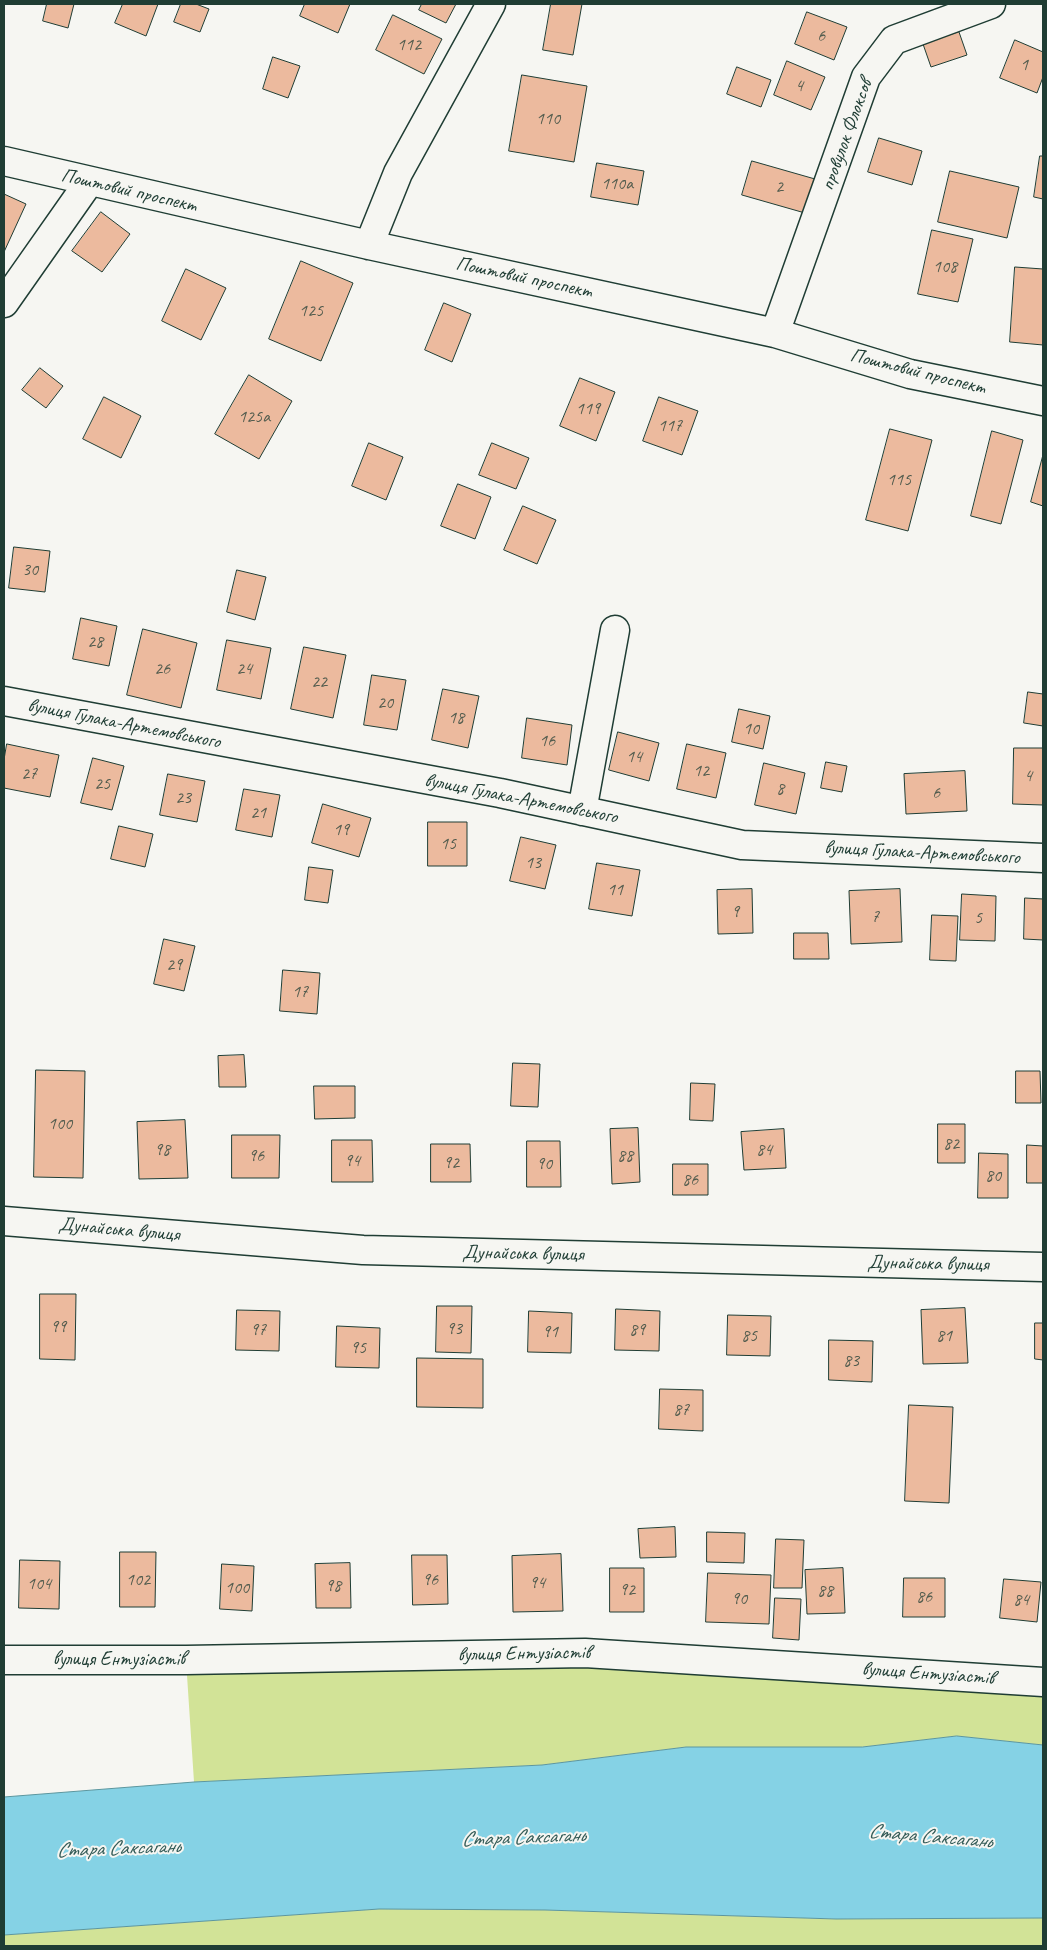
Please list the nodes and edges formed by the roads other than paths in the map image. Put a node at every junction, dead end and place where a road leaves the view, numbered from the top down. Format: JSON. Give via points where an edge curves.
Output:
{"nodes":[{"id":1,"x":991,"y":4,"type":"edge"},
{"id":2,"x":485,"y":6,"type":"edge"},
{"id":3,"x":4,"y":161,"type":"edge"},
{"id":4,"x":89,"y":182,"type":"junction"},
{"id":5,"x":369,"y":245,"type":"junction"},
{"id":6,"x":4,"y":303,"type":"edge"},
{"id":7,"x":776,"y":333,"type":"junction"},
{"id":8,"x":1043,"y":401,"type":"edge"},
{"id":9,"x":615,"y":630,"type":"dead end"},
{"id":10,"x":4,"y":702,"type":"edge"},
{"id":11,"x":582,"y":811,"type":"junction"},
{"id":12,"x":1043,"y":858,"type":"edge"},
{"id":13,"x":4,"y":1221,"type":"edge"},
{"id":14,"x":1043,"y":1266,"type":"edge"},
{"id":15,"x":4,"y":1660,"type":"edge"},
{"id":16,"x":1043,"y":1682,"type":"edge"}],
"edges":[{"from":1,"to":7,"type":"street","name":"провулок Флоксов","via":[[894,40],[866,77]]},
{"from":2,"to":5,"type":"street","via":[[398,174]]},
{"from":3,"to":4,"type":"street","name":"Поштовий проспект"},
{"from":4,"to":5,"type":"street","name":"Поштовий проспект"},
{"from":4,"to":6,"type":"street"},
{"from":5,"to":7,"type":"street","name":"Поштовий проспект"},
{"from":7,"to":8,"type":"street","name":"Поштовий проспект","via":[[910,374]]},
{"from":9,"to":11,"type":"street"},
{"from":10,"to":11,"type":"street","name":"вулиця Гулака-Артемовського"},
{"from":11,"to":12,"type":"street","name":"вулиця Гулака-Артемовського","via":[[742,845]]},
{"from":13,"to":14,"type":"street","name":"Дунайська вулиця","via":[[363,1250]]},
{"from":15,"to":16,"type":"street","name":"вулиця Ентузіастів","via":[[585,1653]]}]}
